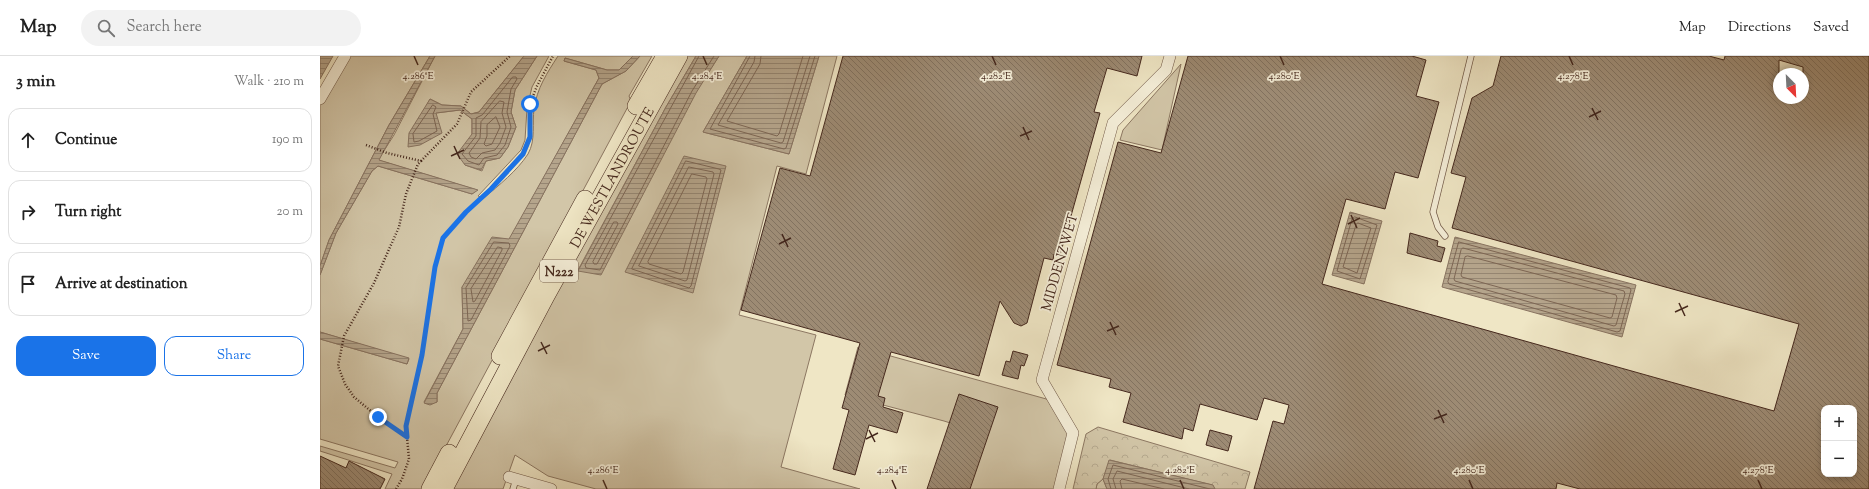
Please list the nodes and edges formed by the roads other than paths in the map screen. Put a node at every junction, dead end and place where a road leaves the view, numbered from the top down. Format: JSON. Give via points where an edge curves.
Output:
{"nodes":[{"id":1,"x":345,"y":56,"type":"edge"},
{"id":2,"x":665,"y":56,"type":"edge"},
{"id":3,"x":679,"y":56,"type":"edge"},
{"id":4,"x":1170,"y":56,"type":"edge"},
{"id":5,"x":1471,"y":56,"type":"edge"},
{"id":6,"x":320,"y":100,"type":"edge"},
{"id":7,"x":1445,"y":236,"type":"dead end"},
{"id":8,"x":513,"y":482,"type":"edge"},
{"id":9,"x":430,"y":489,"type":"edge"},
{"id":10,"x":444,"y":489,"type":"edge"},
{"id":11,"x":551,"y":489,"type":"edge"},
{"id":12,"x":1059,"y":489,"type":"edge"}],
"edges":[{"from":1,"to":6,"type":"street"},
{"from":2,"to":9,"type":"main road","name":"DE WESTLANDROUTE","number":"N222","via":[[533,294]]},
{"from":3,"to":10,"type":"main road","name":"DE WESTLANDROUTE","number":"N222","via":[[546,296]]},
{"from":4,"to":12,"type":"street","name":"MIDDENZWET","via":[[1166,70],[1113,123],[1042,380],[1073,433]]},
{"from":5,"to":7,"type":"lane","via":[[1433,212],[1438,227]]},
{"from":8,"to":11,"type":"street"}]}
